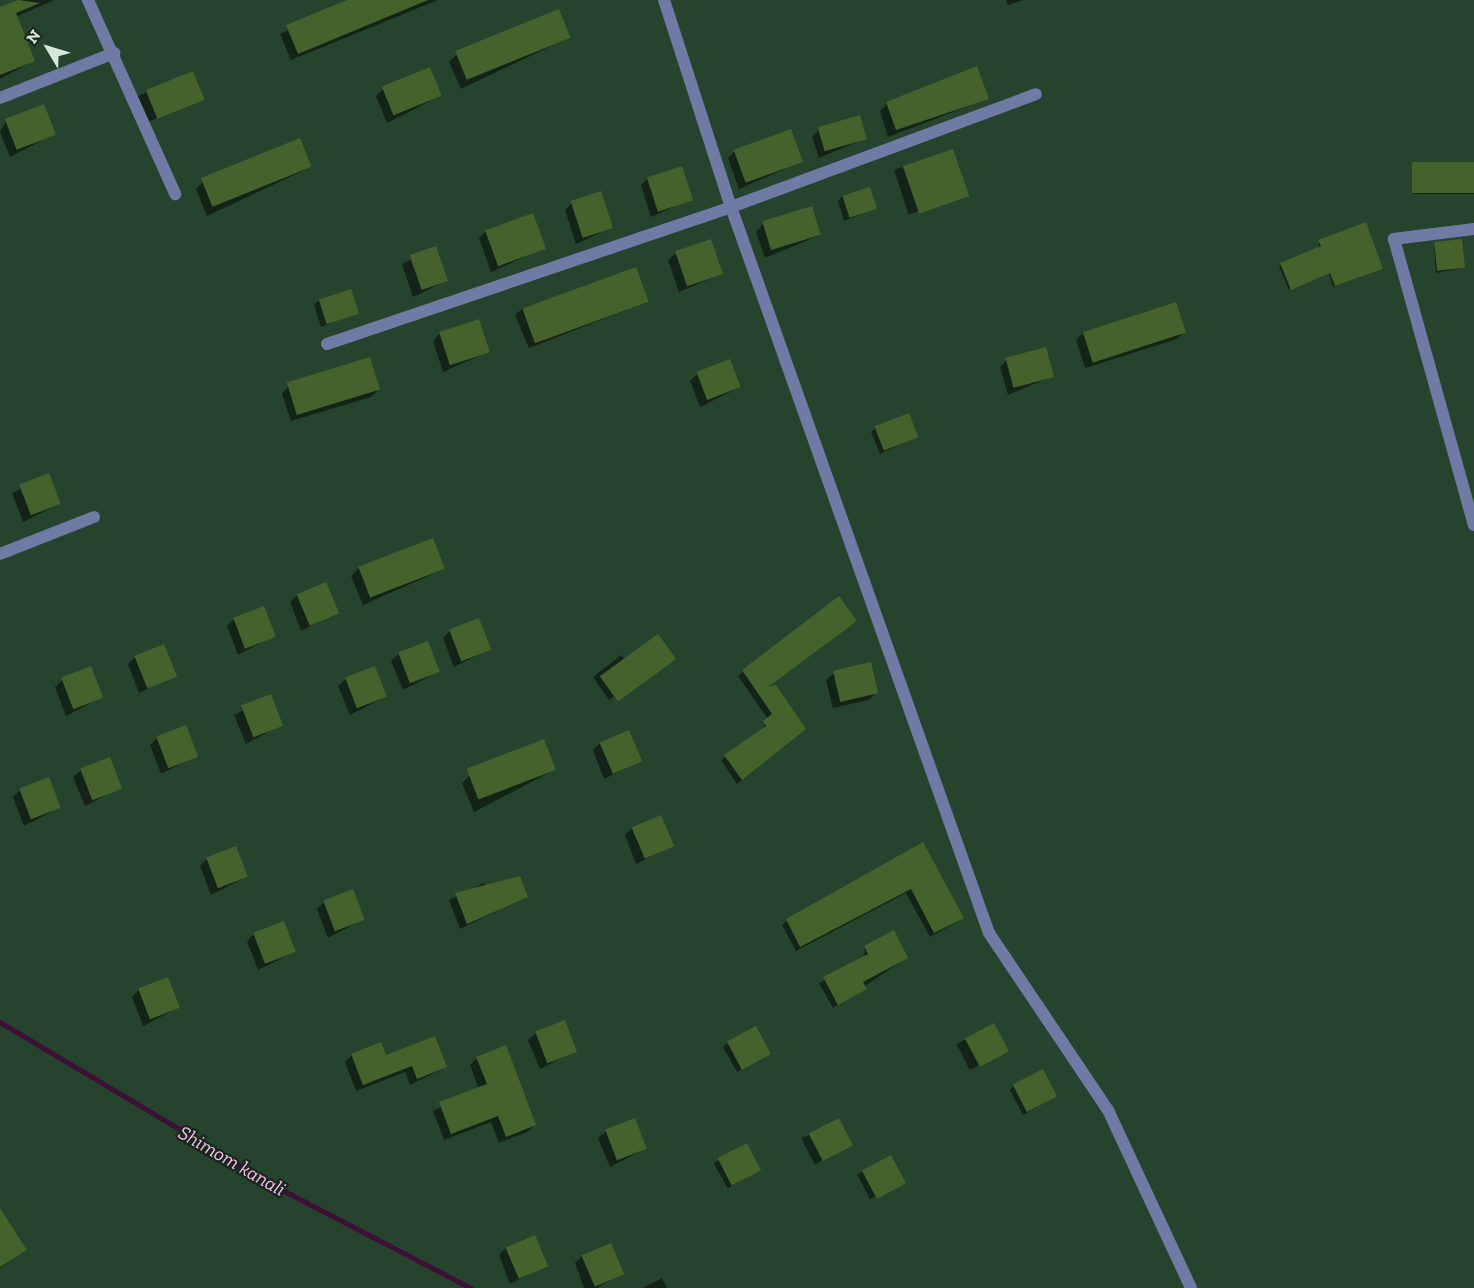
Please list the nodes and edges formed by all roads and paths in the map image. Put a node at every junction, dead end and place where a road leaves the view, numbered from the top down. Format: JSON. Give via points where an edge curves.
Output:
{"nodes":[{"id":1,"x":88,"y":0,"type":"edge"},
{"id":2,"x":664,"y":0,"type":"edge"},
{"id":3,"x":114,"y":53,"type":"junction"},
{"id":4,"x":1036,"y":94,"type":"dead end"},
{"id":5,"x":0,"y":98,"type":"edge"},
{"id":6,"x":175,"y":194,"type":"dead end"},
{"id":7,"x":731,"y":207,"type":"junction"},
{"id":8,"x":1474,"y":229,"type":"edge"},
{"id":9,"x":327,"y":344,"type":"dead end"},
{"id":10,"x":94,"y":516,"type":"dead end"},
{"id":11,"x":1474,"y":525,"type":"edge"},
{"id":12,"x":0,"y":554,"type":"edge"},
{"id":13,"x":1191,"y":1288,"type":"edge"}],
"edges":[{"from":1,"to":3,"type":"street"},
{"from":2,"to":7,"type":"street"},
{"from":3,"to":5,"type":"street"},
{"from":3,"to":6,"type":"street"},
{"from":4,"to":7,"type":"street"},
{"from":7,"to":9,"type":"street"},
{"from":7,"to":13,"type":"street","via":[[989,933],[1108,1110]]},
{"from":8,"to":11,"type":"street","via":[[1394,239]]},
{"from":10,"to":12,"type":"street"}]}
